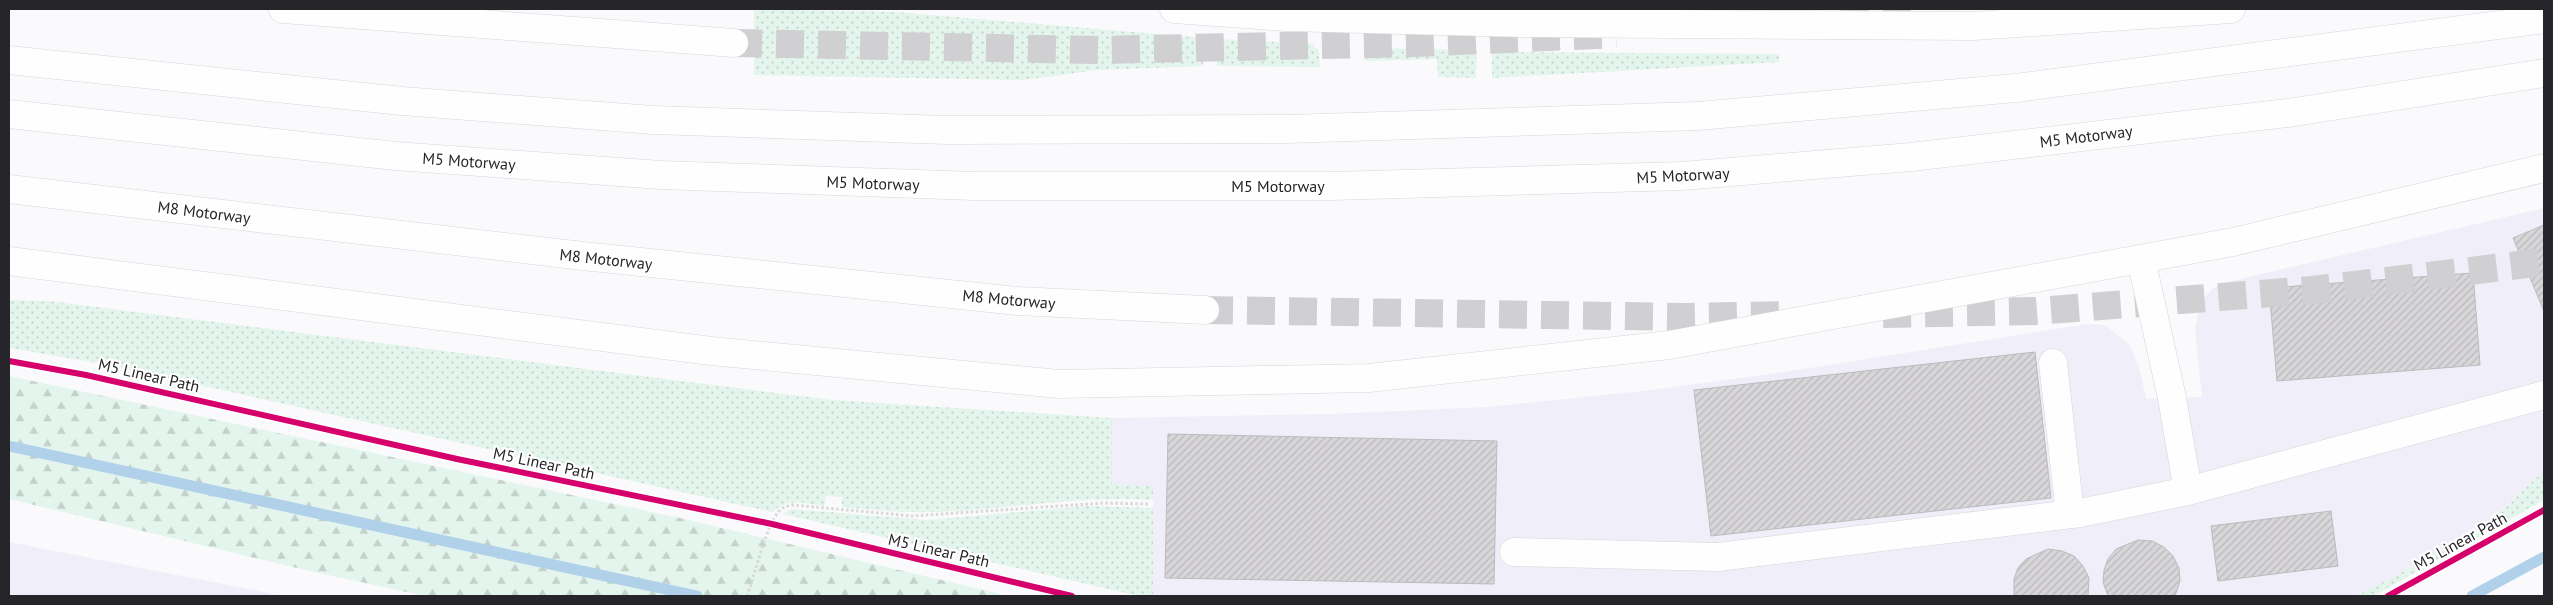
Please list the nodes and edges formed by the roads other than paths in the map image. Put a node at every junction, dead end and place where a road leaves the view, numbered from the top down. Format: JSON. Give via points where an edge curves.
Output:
{"nodes":[{"id":1,"x":284,"y":9,"type":"edge"},
{"id":2,"x":1174,"y":9,"type":"edge"},
{"id":3,"x":2231,"y":9,"type":"edge"},
{"id":4,"x":2544,"y":19,"type":"edge"},
{"id":5,"x":734,"y":43,"type":"tunnel mouth"},
{"id":6,"x":9,"y":60,"type":"edge"},
{"id":7,"x":2544,"y":73,"type":"edge"},
{"id":8,"x":9,"y":114,"type":"edge"},
{"id":9,"x":2544,"y":168,"type":"edge"},
{"id":10,"x":9,"y":190,"type":"edge"},
{"id":11,"x":2141,"y":259,"type":"junction"},
{"id":12,"x":9,"y":261,"type":"edge"},
{"id":13,"x":1206,"y":310,"type":"tunnel mouth"},
{"id":14,"x":2053,"y":363,"type":"dead end"},
{"id":15,"x":2544,"y":395,"type":"edge"},
{"id":16,"x":2188,"y":491,"type":"junction"},
{"id":17,"x":2070,"y":514,"type":"junction"},
{"id":18,"x":1514,"y":552,"type":"dead end"}],
"edges":[{"from":1,"to":5,"type":"main road"},
{"from":2,"to":3,"type":"main road","via":[[1522,23],[1963,26]]},
{"from":4,"to":6,"type":"main road","via":[[2016,88],[1698,116],[1295,129],[947,130],[653,120],[402,102]]},
{"from":7,"to":8,"type":"main road","name":"M5 Motorway","via":[[2288,113],[1911,157],[1682,176],[1333,186],[974,186],[661,175],[396,156]]},
{"from":9,"to":11,"type":"main road","via":[[2234,242]]},
{"from":10,"to":13,"type":"main road","name":"M8 Motorway","via":[[583,256],[1018,301]]},
{"from":11,"to":12,"type":"main road","via":[[1650,347],[1369,378],[1059,384],[711,351]]},
{"from":11,"to":16,"type":"main road","via":[[2172,398]]},
{"from":14,"to":17,"type":"main road"},
{"from":15,"to":16,"type":"main road"},
{"from":16,"to":17,"type":"main road"},
{"from":17,"to":18,"type":"main road","via":[[1718,557]]}]}
